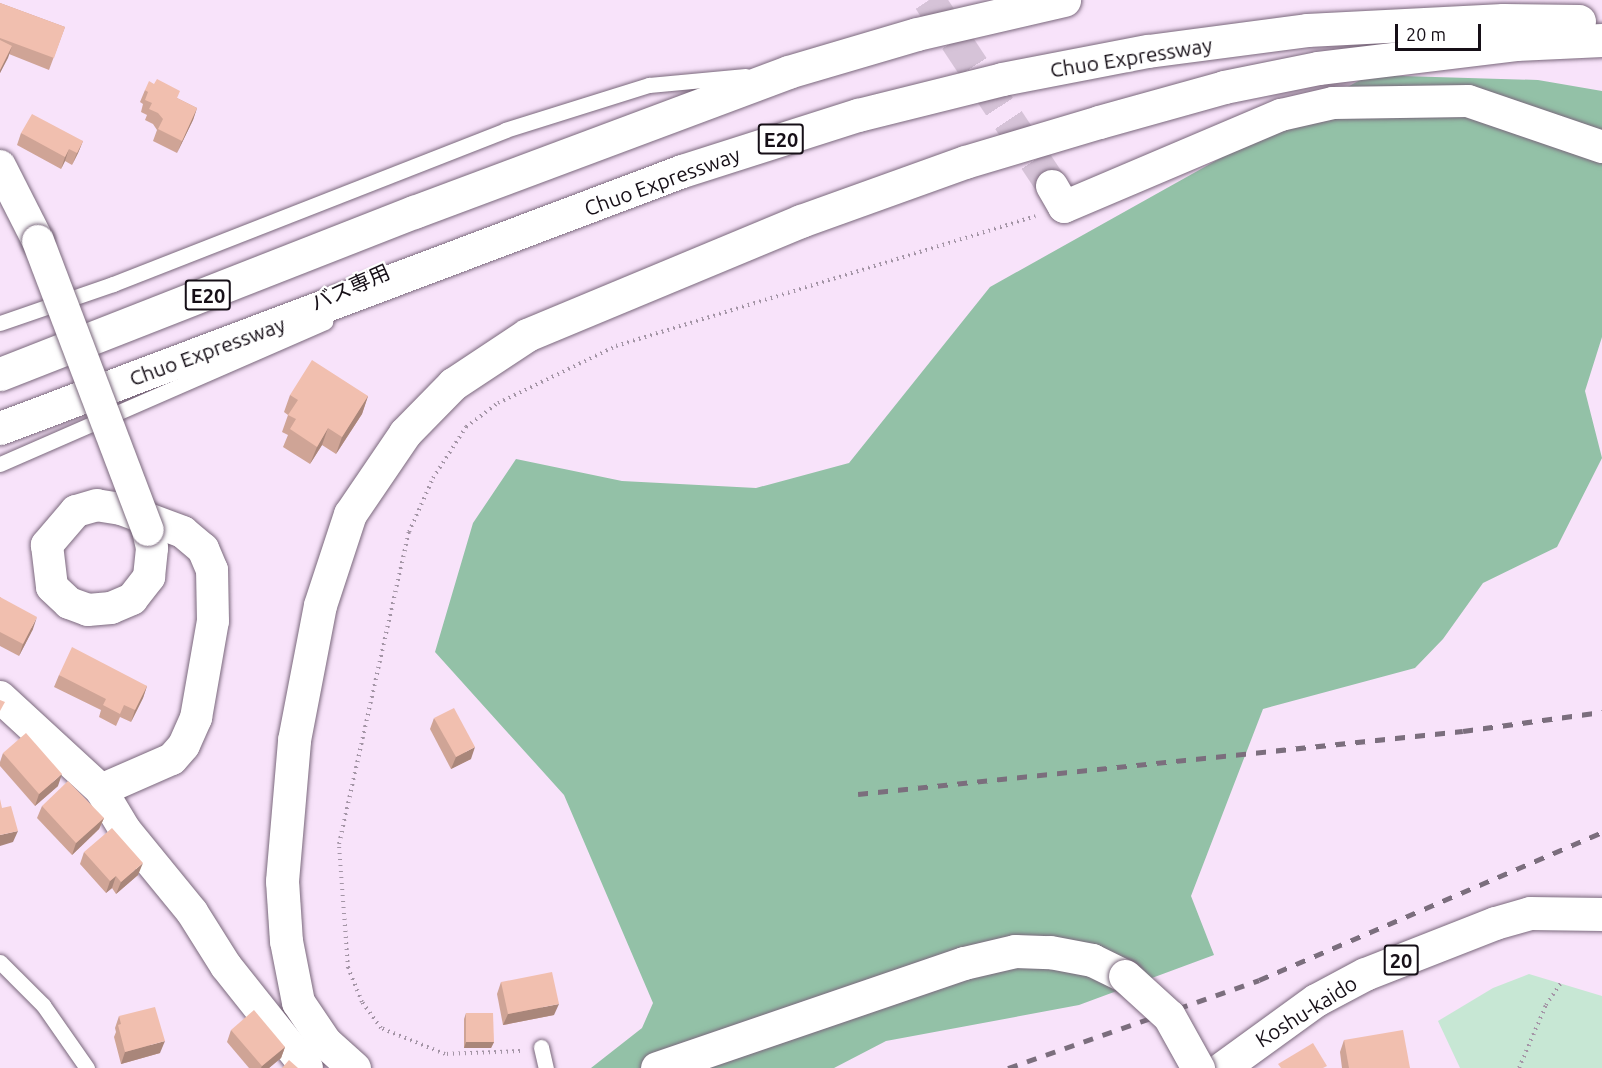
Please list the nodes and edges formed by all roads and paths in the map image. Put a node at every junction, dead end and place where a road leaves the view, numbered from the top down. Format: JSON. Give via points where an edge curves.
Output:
{"nodes":[{"id":1,"x":1064,"y":0,"type":"edge"},
{"id":2,"x":1602,"y":21,"type":"edge"},
{"id":3,"x":1602,"y":40,"type":"edge"},
{"id":4,"x":788,"y":72,"type":"junction"},
{"id":5,"x":1602,"y":147,"type":"edge"},
{"id":6,"x":0,"y":166,"type":"edge"},
{"id":7,"x":1058,"y":196,"type":"joint"},
{"id":8,"x":519,"y":234,"type":"junction"},
{"id":9,"x":0,"y":323,"type":"edge"},
{"id":10,"x":0,"y":374,"type":"edge"},
{"id":11,"x":0,"y":428,"type":"edge"},
{"id":12,"x":0,"y":464,"type":"edge"},
{"id":13,"x":0,"y":697,"type":"edge"},
{"id":14,"x":101,"y":790,"type":"junction"},
{"id":15,"x":1602,"y":914,"type":"edge"},
{"id":16,"x":0,"y":962,"type":"edge"},
{"id":17,"x":1561,"y":983,"type":"dead end"},
{"id":18,"x":541,"y":1047,"type":"joint"},
{"id":19,"x":87,"y":1068,"type":"edge"},
{"id":20,"x":307,"y":1068,"type":"edge"},
{"id":21,"x":354,"y":1068,"type":"edge"},
{"id":22,"x":546,"y":1068,"type":"edge"},
{"id":23,"x":657,"y":1068,"type":"edge"},
{"id":24,"x":1198,"y":1068,"type":"edge"},
{"id":25,"x":1222,"y":1068,"type":"edge"},
{"id":26,"x":1519,"y":1068,"type":"edge"}],
"edges":[{"from":1,"to":4,"type":"highway","number":"E20","via":[[917,34]]},
{"from":2,"to":8,"type":"highway","name":"Chuo Expressway","number":"E20","via":[[1503,20],[1307,30],[1149,51],[1013,77],[858,115],[693,167]]},
{"from":3,"to":21,"type":"highway","via":[[1516,44],[1318,68],[1224,87],[1088,125],[965,162],[801,221],[527,335],[453,384],[405,433],[350,514],[320,605],[294,740],[282,881],[288,951],[298,1002],[325,1042]]},
{"from":4,"to":9,"type":"lane","via":[[650,85],[505,130],[113,284]]},
{"from":4,"to":10,"type":"highway","number":"E20"},
{"from":5,"to":7,"type":"street","via":[[1468,101],[1333,103],[1281,115]]},
{"from":6,"to":14,"type":"street","bridge":true,"via":[[38,241],[148,530],[152,548],[149,577],[132,599],[111,608],[88,610],[69,603],[52,587],[47,545],[76,511],[97,506],[121,509],[183,532],[203,549],[212,570],[213,621],[196,718],[184,745],[172,759]]},
{"from":7,"to":18,"type":"path","via":[[776,298],[722,310],[606,350],[490,409],[466,427],[433,478],[409,532],[339,844],[348,968],[362,1002],[381,1028],[422,1047],[465,1056]]},
{"from":8,"to":11,"type":"highway","name":"Chuo Expressway","number":"E20"},
{"from":8,"to":12,"type":"lane","name":"バス専用"},
{"from":13,"to":14,"type":"street"},
{"from":14,"to":20,"type":"street","via":[[125,830],[192,912],[226,966]]},
{"from":15,"to":25,"type":"highway","name":"Koshu-kaido","number":"20","via":[[1530,913],[1365,974],[1316,1000]]},
{"from":16,"to":19,"type":"lane","via":[[43,1005]]},
{"from":17,"to":26,"type":"path","via":[[1546,1005]]},
{"from":18,"to":22,"type":"lane"},
{"from":23,"to":24,"type":"highway","bridge":true,"via":[[964,963],[1015,951],[1050,952],[1092,960],[1125,976],[1169,1016]]}]}
